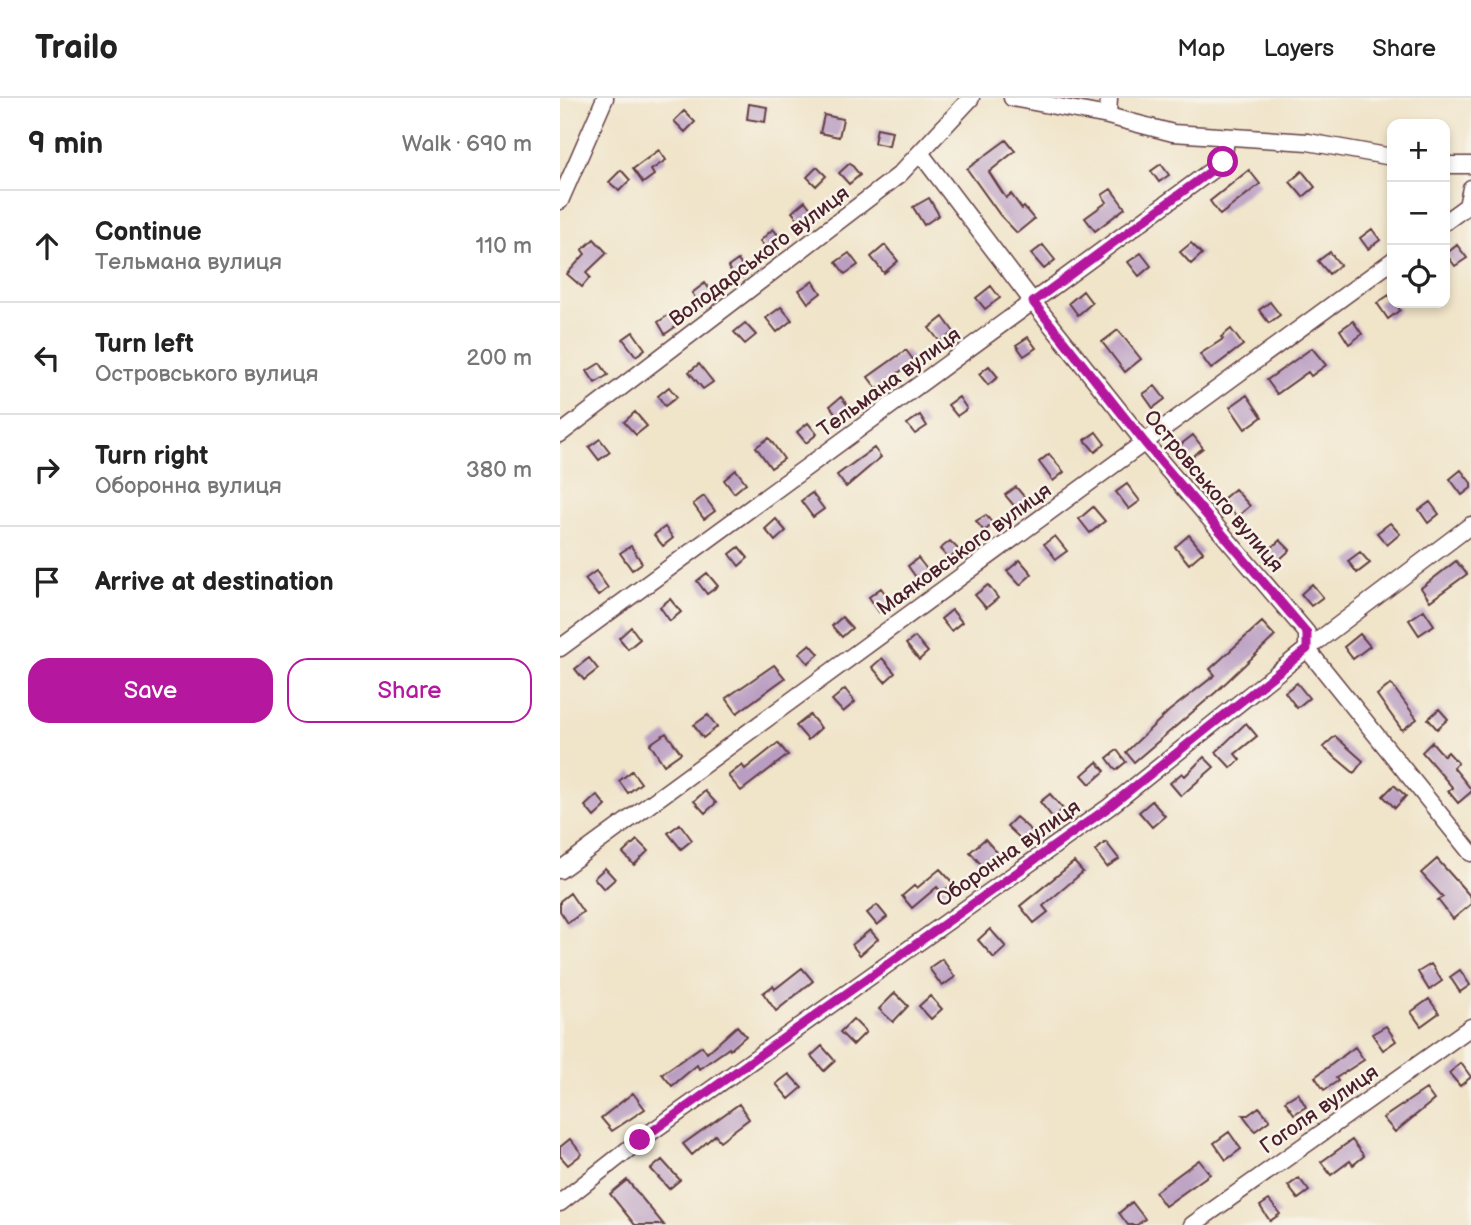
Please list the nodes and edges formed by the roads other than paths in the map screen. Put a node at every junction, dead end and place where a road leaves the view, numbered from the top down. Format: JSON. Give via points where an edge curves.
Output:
{"nodes":[{"id":1,"x":605,"y":98,"type":"edge"},
{"id":2,"x":971,"y":98,"type":"edge"},
{"id":3,"x":1012,"y":98,"type":"edge"},
{"id":4,"x":1109,"y":98,"type":"edge"},
{"id":5,"x":1108,"y":116,"type":"junction"},
{"id":6,"x":1226,"y":139,"type":"junction"},
{"id":7,"x":922,"y":154,"type":"junction"},
{"id":8,"x":1387,"y":156,"type":"edge"},
{"id":9,"x":1450,"y":164,"type":"edge"},
{"id":10,"x":1471,"y":165,"type":"edge"},
{"id":11,"x":1471,"y":188,"type":"edge"},
{"id":12,"x":560,"y":201,"type":"edge"},
{"id":13,"x":1450,"y":218,"type":"edge"},
{"id":14,"x":1387,"y":265,"type":"edge"},
{"id":15,"x":1033,"y":302,"type":"junction"},
{"id":16,"x":560,"y":434,"type":"edge"},
{"id":17,"x":1145,"y":443,"type":"junction"},
{"id":18,"x":1471,"y":525,"type":"edge"},
{"id":19,"x":560,"y":648,"type":"edge"},
{"id":20,"x":1307,"y":649,"type":"junction"},
{"id":21,"x":1471,"y":853,"type":"edge"},
{"id":22,"x":560,"y":870,"type":"edge"},
{"id":23,"x":1471,"y":1027,"type":"edge"},
{"id":24,"x":560,"y":1203,"type":"edge"},
{"id":25,"x":1192,"y":1225,"type":"edge"}],
"edges":[{"from":1,"to":12,"type":"street"},
{"from":2,"to":7,"type":"street","name":"Володарського вулиця"},
{"from":3,"to":5,"type":"street"},
{"from":4,"to":5,"type":"street"},
{"from":5,"to":6,"type":"street","via":[[1173,133]]},
{"from":6,"to":8,"type":"street","via":[[1308,142]]},
{"from":6,"to":15,"type":"street","name":"Тельмана вулиця","via":[[1223,162]]},
{"from":7,"to":15,"type":"street","name":"Островського вулиця"},
{"from":7,"to":16,"type":"street","name":"Володарського вулиця"},
{"from":9,"to":10,"type":"street"},
{"from":11,"to":13,"type":"street","via":[[1467,206]]},
{"from":14,"to":17,"type":"street","name":"Маяковського вулиця"},
{"from":15,"to":17,"type":"street","name":"Островського вулиця"},
{"from":15,"to":19,"type":"street","name":"Тельмана вулиця"},
{"from":17,"to":20,"type":"street","name":"Островського вулиця","via":[[1307,633]]},
{"from":17,"to":22,"type":"street","name":"Маяковського вулиця"},
{"from":18,"to":20,"type":"street","name":"Оборонна вулиця"},
{"from":20,"to":21,"type":"street","name":"Островського вулиця"},
{"from":20,"to":24,"type":"street","name":"Оборонна вулиця","via":[[1109,807],[640,1140]]},
{"from":23,"to":25,"type":"street","name":"Гоголя вулиця"}]}
